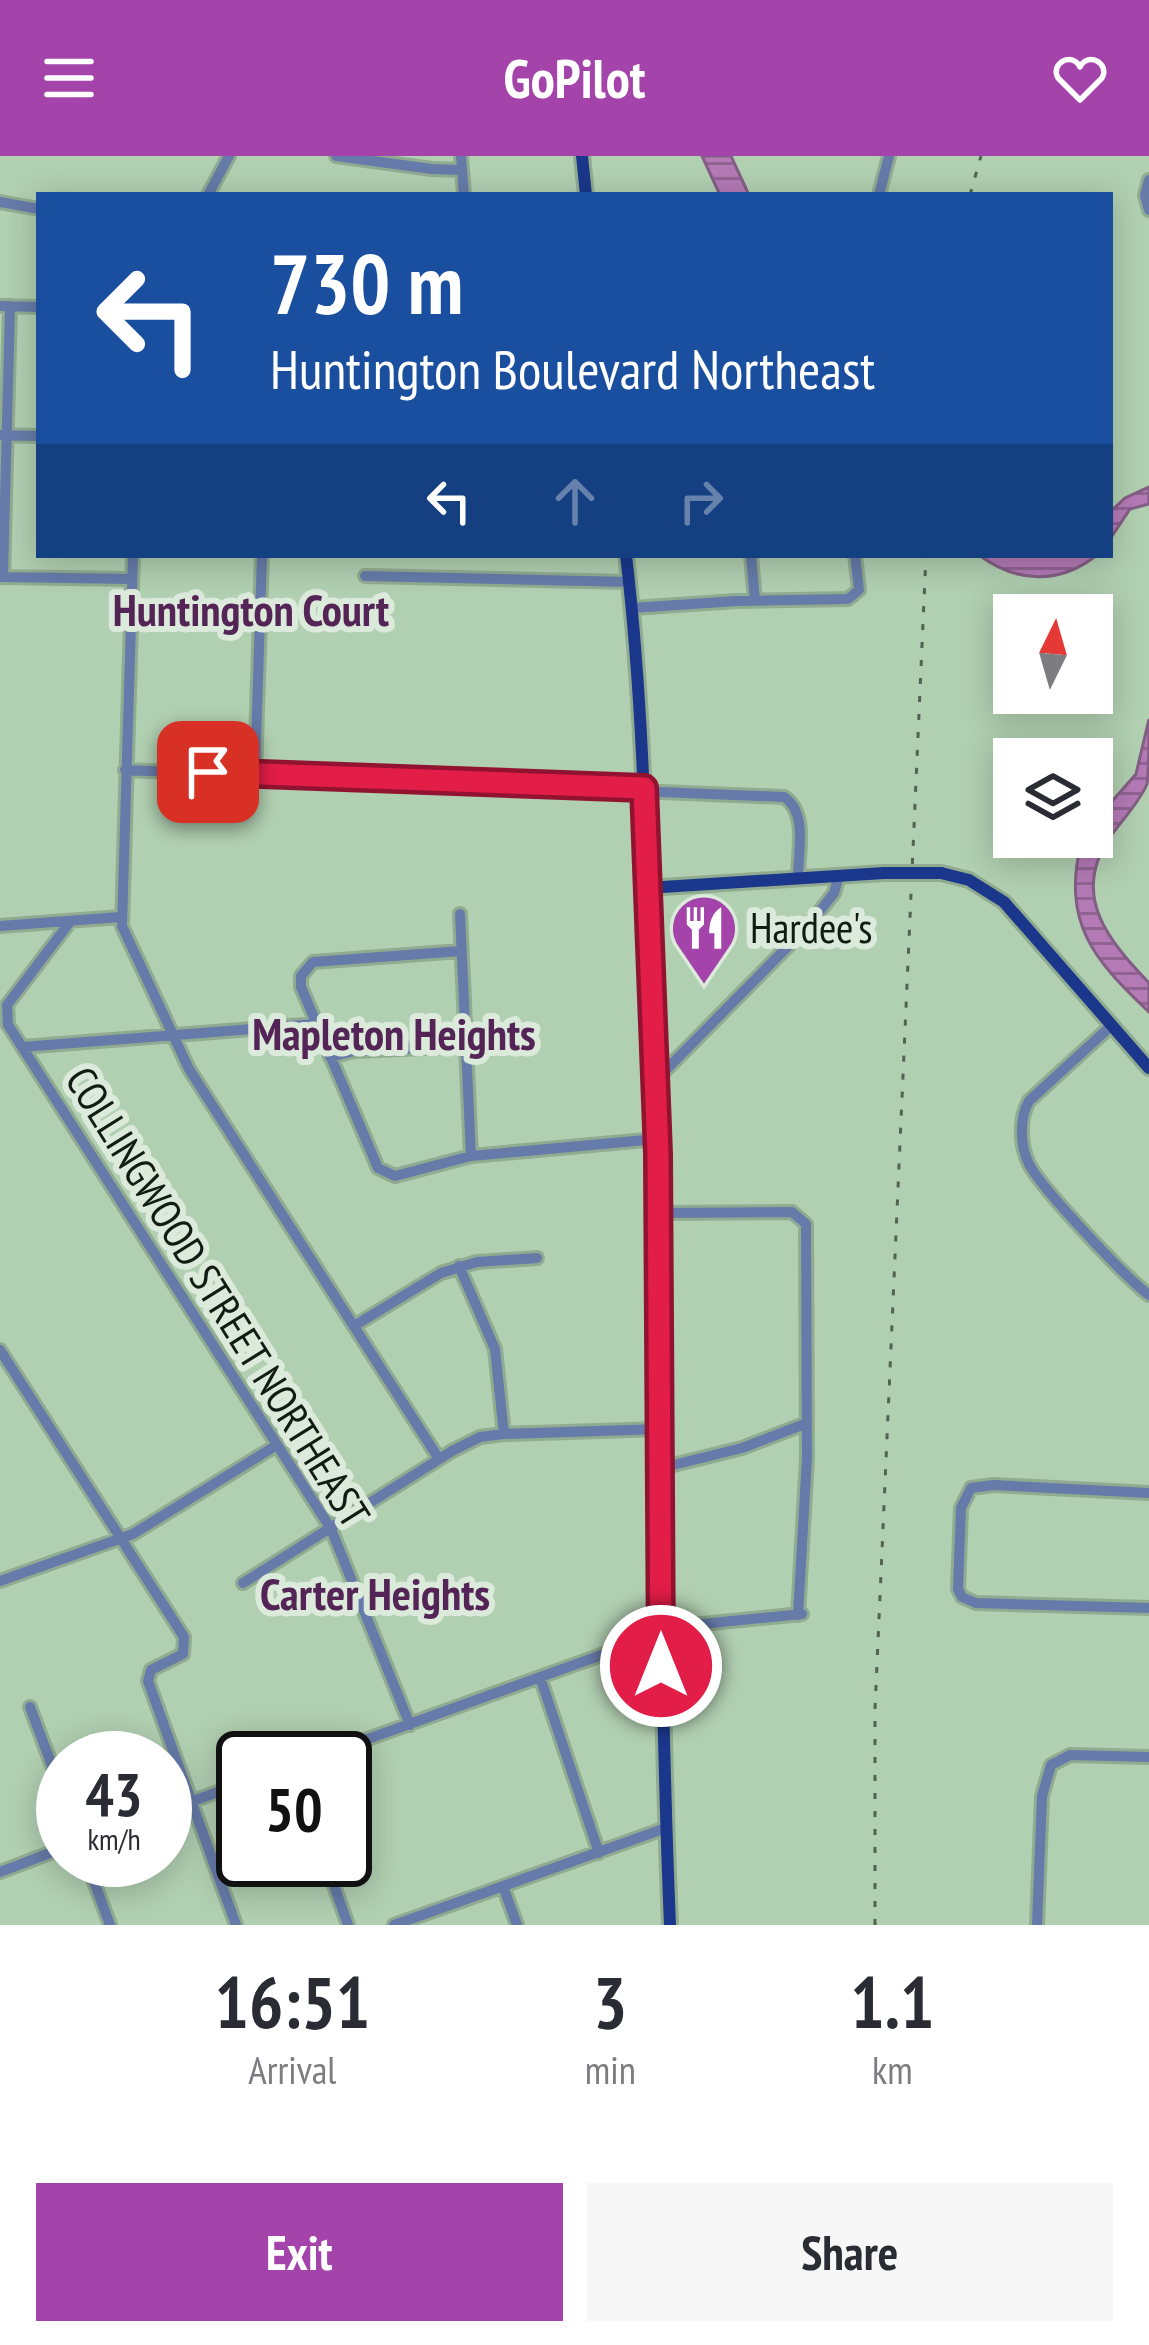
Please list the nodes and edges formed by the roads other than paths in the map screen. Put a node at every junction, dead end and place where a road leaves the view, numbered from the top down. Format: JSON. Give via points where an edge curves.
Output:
{"nodes":[{"id":1,"x":229,"y":156,"type":"edge"},
{"id":2,"x":336,"y":156,"type":"edge"},
{"id":3,"x":582,"y":156,"type":"edge"},
{"id":4,"x":889,"y":156,"type":"edge"},
{"id":5,"x":461,"y":163,"type":"edge"},
{"id":6,"x":1149,"y":180,"type":"edge"},
{"id":7,"x":210,"y":192,"type":"edge"},
{"id":8,"x":586,"y":192,"type":"edge"},
{"id":9,"x":880,"y":192,"type":"edge"},
{"id":10,"x":0,"y":202,"type":"edge"},
{"id":11,"x":36,"y":208,"type":"edge"},
{"id":12,"x":1149,"y":209,"type":"edge"},
{"id":13,"x":5,"y":306,"type":"edge"},
{"id":14,"x":36,"y":307,"type":"edge"},
{"id":15,"x":4,"y":435,"type":"edge"},
{"id":16,"x":36,"y":436,"type":"edge"},
{"id":17,"x":133,"y":558,"type":"edge"},
{"id":18,"x":262,"y":558,"type":"edge"},
{"id":19,"x":626,"y":558,"type":"edge"},
{"id":20,"x":751,"y":558,"type":"edge"},
{"id":21,"x":855,"y":558,"type":"edge"},
{"id":22,"x":365,"y":576,"type":"dead end"},
{"id":23,"x":2,"y":577,"type":"edge"},
{"id":24,"x":132,"y":579,"type":"junction"},
{"id":25,"x":630,"y":582,"type":"junction"},
{"id":26,"x":755,"y":601,"type":"junction"},
{"id":27,"x":633,"y":608,"type":"junction"},
{"id":28,"x":125,"y":770,"type":"junction"},
{"id":29,"x":255,"y":774,"type":"junction"},
{"id":30,"x":644,"y":788,"type":"junction"},
{"id":31,"x":838,"y":875,"type":"junction"},
{"id":32,"x":798,"y":878,"type":"junction"},
{"id":33,"x":647,"y":889,"type":"junction"},
{"id":34,"x":460,"y":914,"type":"dead end"},
{"id":35,"x":120,"y":917,"type":"junction"},
{"id":36,"x":70,"y":922,"type":"junction"},
{"id":37,"x":0,"y":926,"type":"edge"},
{"id":38,"x":461,"y":952,"type":"junction"},
{"id":39,"x":316,"y":1024,"type":"junction"},
{"id":40,"x":1112,"y":1025,"type":"junction"},
{"id":41,"x":171,"y":1036,"type":"junction"},
{"id":42,"x":466,"y":1046,"type":"junction"},
{"id":43,"x":22,"y":1047,"type":"junction"},
{"id":44,"x":330,"y":1057,"type":"junction"},
{"id":45,"x":1149,"y":1068,"type":"edge"},
{"id":46,"x":654,"y":1082,"type":"junction"},
{"id":47,"x":657,"y":1139,"type":"junction"},
{"id":48,"x":471,"y":1156,"type":"junction"},
{"id":49,"x":658,"y":1213,"type":"junction"},
{"id":50,"x":537,"y":1258,"type":"dead end"},
{"id":51,"x":459,"y":1266,"type":"junction"},
{"id":52,"x":1149,"y":1295,"type":"edge"},
{"id":53,"x":354,"y":1326,"type":"junction"},
{"id":54,"x":0,"y":1350,"type":"edge"},
{"id":55,"x":807,"y":1423,"type":"junction"},
{"id":56,"x":661,"y":1429,"type":"junction"},
{"id":57,"x":504,"y":1434,"type":"junction"},
{"id":58,"x":277,"y":1445,"type":"junction"},
{"id":59,"x":439,"y":1460,"type":"junction"},
{"id":60,"x":661,"y":1468,"type":"junction"},
{"id":61,"x":1149,"y":1492,"type":"edge"},
{"id":62,"x":331,"y":1528,"type":"junction"},
{"id":63,"x":121,"y":1539,"type":"junction"},
{"id":64,"x":0,"y":1581,"type":"edge"},
{"id":65,"x":243,"y":1583,"type":"dead end"},
{"id":66,"x":1149,"y":1608,"type":"edge"},
{"id":67,"x":661,"y":1633,"type":"junction"},
{"id":68,"x":539,"y":1677,"type":"junction"},
{"id":69,"x":30,"y":1708,"type":"dead end"},
{"id":70,"x":410,"y":1725,"type":"junction"},
{"id":71,"x":39,"y":1731,"type":"edge"},
{"id":72,"x":166,"y":1731,"type":"edge"},
{"id":73,"x":372,"y":1738,"type":"edge"},
{"id":74,"x":1149,"y":1757,"type":"edge"},
{"id":75,"x":192,"y":1805,"type":"edge"},
{"id":76,"x":665,"y":1828,"type":"junction"},
{"id":77,"x":599,"y":1853,"type":"junction"},
{"id":78,"x":36,"y":1858,"type":"edge"},
{"id":79,"x":0,"y":1872,"type":"edge"},
{"id":80,"x":503,"y":1886,"type":"junction"},
{"id":81,"x":96,"y":1887,"type":"edge"},
{"id":82,"x":335,"y":1887,"type":"edge"},
{"id":83,"x":110,"y":1925,"type":"edge"},
{"id":84,"x":236,"y":1925,"type":"edge"},
{"id":85,"x":348,"y":1925,"type":"edge"},
{"id":86,"x":394,"y":1925,"type":"edge"},
{"id":87,"x":517,"y":1925,"type":"edge"},
{"id":88,"x":670,"y":1925,"type":"edge"},
{"id":89,"x":1037,"y":1925,"type":"edge"}],
"edges":[{"from":1,"to":7,"type":"street"},
{"from":2,"to":5,"type":"street","via":[[432,170]]},
{"from":3,"to":8,"type":"main road"},
{"from":4,"to":9,"type":"street"},
{"from":6,"to":12,"type":"street"},
{"from":10,"to":11,"type":"street"},
{"from":13,"to":14,"type":"street"},
{"from":13,"to":15,"type":"street"},
{"from":15,"to":16,"type":"street"},
{"from":15,"to":23,"type":"street"},
{"from":17,"to":24,"type":"street"},
{"from":18,"to":29,"type":"street"},
{"from":19,"to":25,"type":"main road"},
{"from":20,"to":26,"type":"street"},
{"from":21,"to":26,"type":"street","via":[[854,597]]},
{"from":22,"to":25,"type":"street"},
{"from":23,"to":24,"type":"street"},
{"from":24,"to":28,"type":"street"},
{"from":25,"to":27,"type":"main road"},
{"from":26,"to":27,"type":"street"},
{"from":27,"to":30,"type":"main road"},
{"from":28,"to":29,"type":"street"},
{"from":28,"to":35,"type":"street"},
{"from":29,"to":30,"type":"street"},
{"from":30,"to":32,"type":"street","via":[[790,800],[799,816]]},
{"from":30,"to":33,"type":"main road"},
{"from":31,"to":32,"type":"main road"},
{"from":31,"to":40,"type":"main road","bridge":true,"via":[[969,880],[1004,902]]},
{"from":31,"to":46,"type":"street","via":[[809,926]]},
{"from":32,"to":33,"type":"main road"},
{"from":33,"to":46,"type":"main road"},
{"from":34,"to":38,"type":"street"},
{"from":35,"to":36,"type":"street"},
{"from":35,"to":41,"type":"street"},
{"from":36,"to":37,"type":"street"},
{"from":36,"to":43,"type":"street","name":"COLLINGWOOD STREET NORTHEAST","via":[[7,1005]]},
{"from":38,"to":39,"type":"street","via":[[313,962],[301,987]]},
{"from":38,"to":42,"type":"street"},
{"from":39,"to":41,"type":"street"},
{"from":39,"to":44,"type":"street"},
{"from":40,"to":45,"type":"main road"},
{"from":40,"to":52,"type":"street","via":[[1022,1115],[1030,1167]]},
{"from":41,"to":43,"type":"street"},
{"from":41,"to":53,"type":"street"},
{"from":42,"to":44,"type":"street"},
{"from":42,"to":48,"type":"street"},
{"from":43,"to":58,"type":"street","name":"COLLINGWOOD STREET NORTHEAST"},
{"from":44,"to":48,"type":"street","via":[[383,1172],[401,1175]]},
{"from":46,"to":47,"type":"main road"},
{"from":47,"to":48,"type":"street"},
{"from":47,"to":49,"type":"main road"},
{"from":49,"to":55,"type":"street","via":[[798,1214],[806,1229]]},
{"from":49,"to":56,"type":"main road"},
{"from":50,"to":51,"type":"street"},
{"from":51,"to":53,"type":"street"},
{"from":51,"to":57,"type":"street","via":[[495,1349]]},
{"from":53,"to":59,"type":"street"},
{"from":54,"to":63,"type":"street"},
{"from":55,"to":60,"type":"street"},
{"from":55,"to":67,"type":"street","via":[[800,1615]]},
{"from":56,"to":57,"type":"street"},
{"from":56,"to":60,"type":"main road"},
{"from":57,"to":59,"type":"street","via":[[480,1437]]},
{"from":58,"to":62,"type":"street","name":"COLLINGWOOD STREET NORTHEAST"},
{"from":58,"to":63,"type":"street"},
{"from":59,"to":62,"type":"street"},
{"from":60,"to":67,"type":"main road"},
{"from":61,"to":66,"type":"street","via":[[976,1486],[963,1497],[959,1594],[976,1603]]},
{"from":62,"to":65,"type":"street"},
{"from":62,"to":70,"type":"street","name":"COLLINGWOOD STREET NORTHEAST"},
{"from":63,"to":64,"type":"street"},
{"from":63,"to":72,"type":"street","via":[[184,1637],[179,1657],[147,1679]]},
{"from":67,"to":68,"type":"street"},
{"from":67,"to":76,"type":"main road"},
{"from":68,"to":70,"type":"street"},
{"from":68,"to":77,"type":"street"},
{"from":69,"to":71,"type":"street"},
{"from":70,"to":73,"type":"street"},
{"from":74,"to":89,"type":"street","via":[[1070,1755],[1051,1765],[1042,1796]]},
{"from":75,"to":84,"type":"street"},
{"from":76,"to":77,"type":"street"},
{"from":76,"to":88,"type":"main road"},
{"from":77,"to":80,"type":"street"},
{"from":78,"to":79,"type":"street"},
{"from":80,"to":86,"type":"street"},
{"from":80,"to":87,"type":"street"},
{"from":81,"to":83,"type":"street"},
{"from":82,"to":85,"type":"street"}]}
